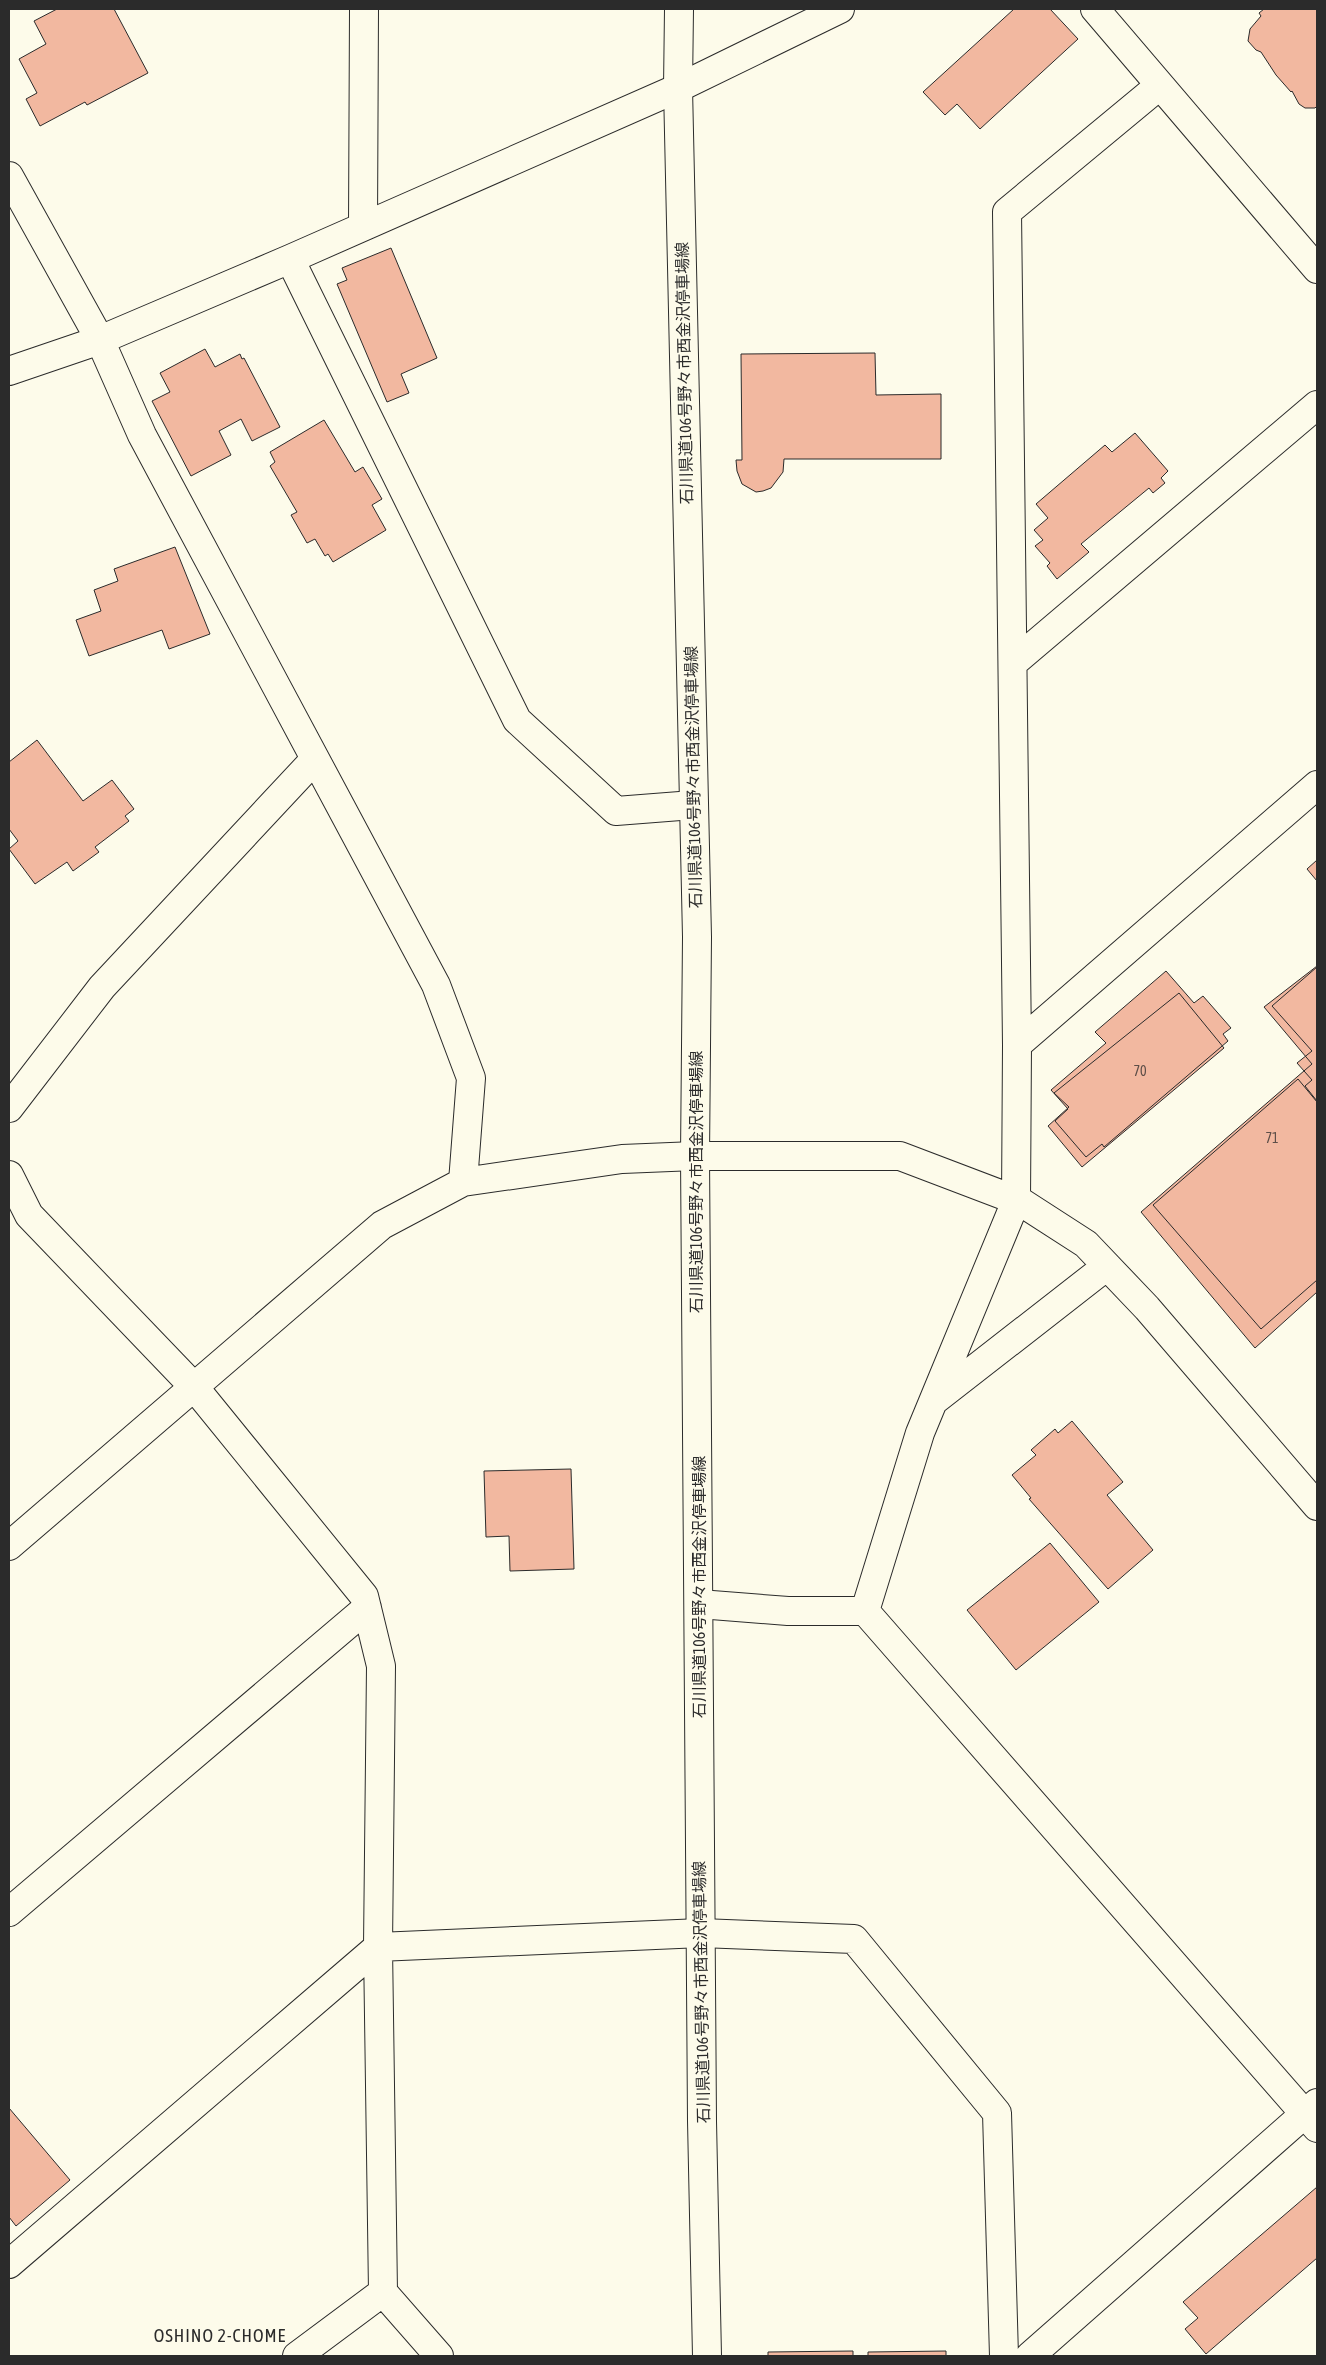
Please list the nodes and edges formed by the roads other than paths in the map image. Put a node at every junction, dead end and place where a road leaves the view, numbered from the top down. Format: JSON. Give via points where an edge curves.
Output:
{"nodes":[{"id":1,"x":364,"y":9,"type":"edge"},
{"id":2,"x":679,"y":9,"type":"edge"},
{"id":3,"x":840,"y":9,"type":"edge"},
{"id":4,"x":1095,"y":9,"type":"edge"},
{"id":5,"x":1159,"y":86,"type":"junction"},
{"id":6,"x":678,"y":88,"type":"junction"},
{"id":7,"x":9,"y":176,"type":"edge"},
{"id":8,"x":363,"y":226,"type":"junction"},
{"id":9,"x":290,"y":259,"type":"junction"},
{"id":10,"x":1317,"y":268,"type":"edge"},
{"id":11,"x":100,"y":340,"type":"junction"},
{"id":12,"x":9,"y":371,"type":"edge"},
{"id":13,"x":1317,"y":405,"type":"edge"},
{"id":14,"x":1013,"y":663,"type":"junction"},
{"id":15,"x":315,"y":759,"type":"junction"},
{"id":16,"x":1317,"y":785,"type":"edge"},
{"id":17,"x":693,"y":805,"type":"junction"},
{"id":18,"x":1017,"y":1045,"type":"junction"},
{"id":19,"x":9,"y":1108,"type":"edge"},
{"id":20,"x":694,"y":1156,"type":"junction"},
{"id":21,"x":9,"y":1175,"type":"edge"},
{"id":22,"x":463,"y":1182,"type":"junction"},
{"id":23,"x":1016,"y":1201,"type":"junction"},
{"id":24,"x":1107,"y":1266,"type":"junction"},
{"id":25,"x":195,"y":1388,"type":"junction"},
{"id":26,"x":934,"y":1400,"type":"junction"},
{"id":27,"x":1317,"y":1506,"type":"edge"},
{"id":28,"x":9,"y":1546,"type":"edge"},
{"id":29,"x":699,"y":1604,"type":"junction"},
{"id":30,"x":367,"y":1608,"type":"junction"},
{"id":31,"x":865,"y":1611,"type":"junction"},
{"id":32,"x":9,"y":1912,"type":"edge"},
{"id":33,"x":701,"y":1933,"type":"junction"},
{"id":34,"x":378,"y":1947,"type":"junction"},
{"id":35,"x":1313,"y":2115,"type":"edge"},
{"id":36,"x":9,"y":2264,"type":"edge"},
{"id":37,"x":384,"y":2292,"type":"junction"},
{"id":38,"x":297,"y":2356,"type":"edge"},
{"id":39,"x":438,"y":2356,"type":"edge"},
{"id":40,"x":707,"y":2356,"type":"edge"},
{"id":41,"x":1004,"y":2356,"type":"edge"},
{"id":42,"x":1030,"y":2356,"type":"edge"}],
"edges":[{"from":1,"to":8,"type":"street"},
{"from":2,"to":6,"type":"street","name":"石川県道106号野々市西金沢停車場線"},
{"from":3,"to":6,"type":"street"},
{"from":4,"to":5,"type":"street"},
{"from":5,"to":10,"type":"street"},
{"from":5,"to":14,"type":"street","via":[[1007,212]]},
{"from":6,"to":8,"type":"street"},
{"from":6,"to":17,"type":"street","name":"石川県道106号野々市西金沢停車場線"},
{"from":7,"to":11,"type":"street"},
{"from":8,"to":9,"type":"street"},
{"from":9,"to":11,"type":"street"},
{"from":9,"to":17,"type":"street","via":[[517,720],[616,811]]},
{"from":11,"to":12,"type":"street"},
{"from":11,"to":15,"type":"street","via":[[142,435]]},
{"from":13,"to":14,"type":"street"},
{"from":14,"to":18,"type":"street"},
{"from":15,"to":19,"type":"street","via":[[102,987]]},
{"from":15,"to":22,"type":"street","via":[[436,985],[471,1078]]},
{"from":16,"to":18,"type":"street"},
{"from":17,"to":20,"type":"street","name":"石川県道106号野々市西金沢停車場線","via":[[697,937]]},
{"from":18,"to":23,"type":"street"},
{"from":20,"to":22,"type":"street","via":[[622,1159]]},
{"from":20,"to":23,"type":"street","via":[[900,1156]]},
{"from":20,"to":29,"type":"street","name":"石川県道106号野々市西金沢停車場線"},
{"from":21,"to":25,"type":"street","via":[[29,1215]]},
{"from":22,"to":25,"type":"street","via":[[382,1225]]},
{"from":23,"to":24,"type":"street","via":[[1086,1244]]},
{"from":23,"to":26,"type":"street"},
{"from":24,"to":26,"type":"street"},
{"from":24,"to":27,"type":"street"},
{"from":25,"to":28,"type":"street"},
{"from":25,"to":30,"type":"street","via":[[364,1596]]},
{"from":26,"to":31,"type":"street","via":[[920,1432]]},
{"from":29,"to":31,"type":"street","via":[[788,1612]]},
{"from":29,"to":33,"type":"street","name":"石川県道106号野々市西金沢停車場線"},
{"from":30,"to":32,"type":"street"},
{"from":30,"to":34,"type":"street","via":[[381,1666]]},
{"from":31,"to":35,"type":"street"},
{"from":33,"to":34,"type":"street"},
{"from":33,"to":40,"type":"street","name":"石川県道106号野々市西金沢停車場線"},
{"from":33,"to":41,"type":"street","via":[[854,1939],[997,2112]]},
{"from":34,"to":36,"type":"street"},
{"from":34,"to":37,"type":"street"},
{"from":35,"to":42,"type":"street"},
{"from":37,"to":38,"type":"street"},
{"from":37,"to":39,"type":"street"}]}
